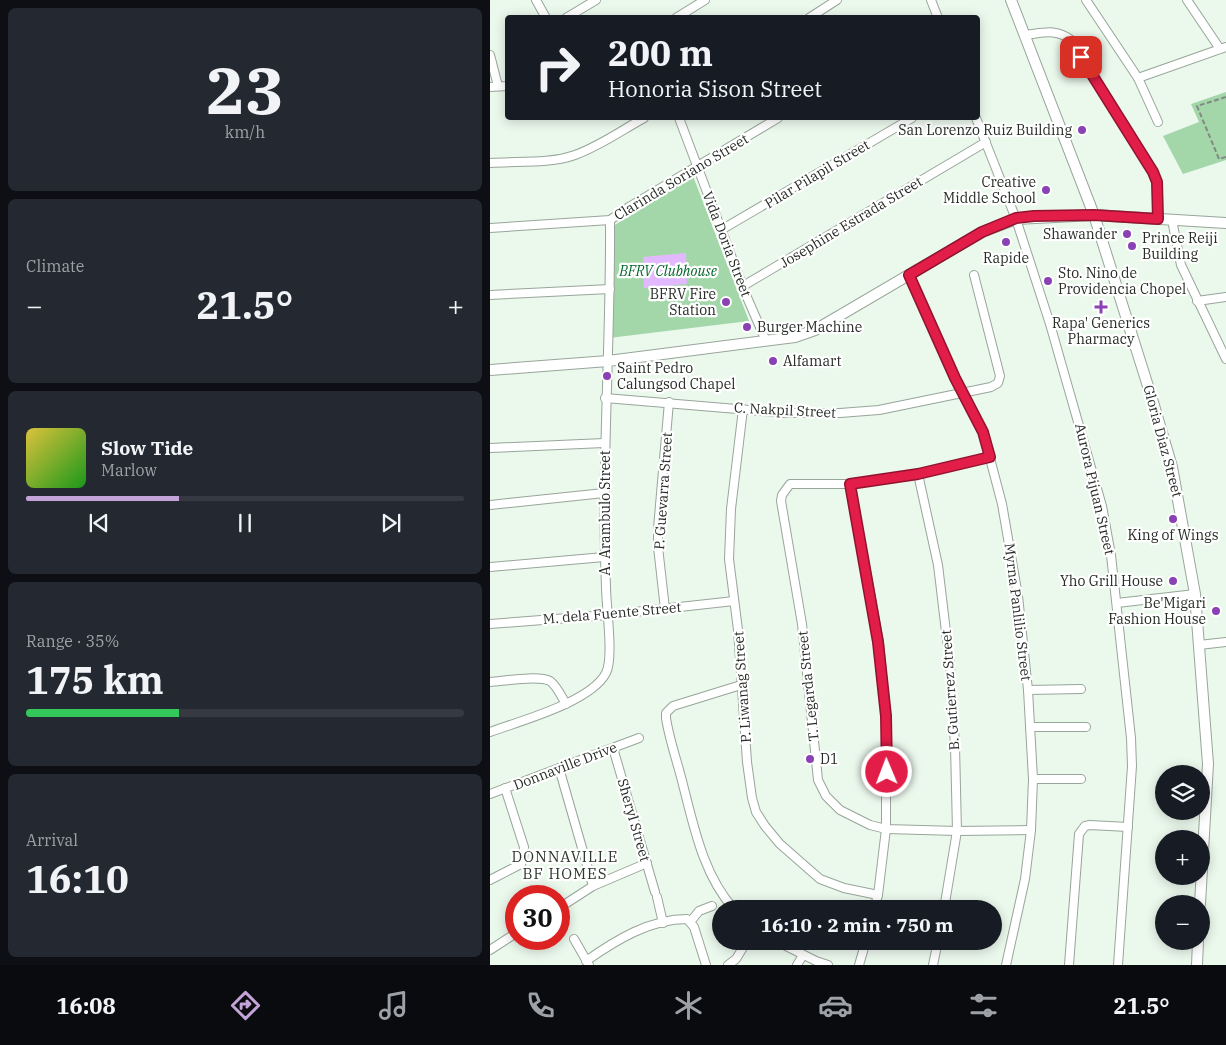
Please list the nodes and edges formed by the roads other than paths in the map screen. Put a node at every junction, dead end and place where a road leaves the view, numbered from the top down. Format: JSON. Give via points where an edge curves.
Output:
{"nodes":[{"id":1,"x":536,"y":0,"type":"edge"},
{"id":2,"x":596,"y":0,"type":"edge"},
{"id":3,"x":705,"y":0,"type":"edge"},
{"id":4,"x":837,"y":0,"type":"edge"},
{"id":5,"x":931,"y":0,"type":"edge"},
{"id":6,"x":1011,"y":0,"type":"edge"},
{"id":7,"x":1086,"y":0,"type":"edge"},
{"id":8,"x":1187,"y":0,"type":"edge"},
{"id":9,"x":544,"y":15,"type":"edge"},
{"id":10,"x":571,"y":15,"type":"edge"},
{"id":11,"x":681,"y":15,"type":"edge"},
{"id":12,"x":814,"y":15,"type":"edge"},
{"id":13,"x":937,"y":15,"type":"edge"},
{"id":14,"x":1025,"y":34,"type":"junction"},
{"id":15,"x":1223,"y":48,"type":"edge"},
{"id":16,"x":490,"y":55,"type":"edge"},
{"id":17,"x":1138,"y":78,"type":"junction"},
{"id":18,"x":494,"y":87,"type":"edge"},
{"id":19,"x":640,"y":120,"type":"edge"},
{"id":20,"x":680,"y":120,"type":"edge"},
{"id":21,"x":775,"y":120,"type":"edge"},
{"id":22,"x":909,"y":120,"type":"edge"},
{"id":23,"x":977,"y":120,"type":"edge"},
{"id":24,"x":1158,"y":122,"type":"dead end"},
{"id":25,"x":986,"y":142,"type":"junction"},
{"id":26,"x":490,"y":162,"type":"edge"},
{"id":27,"x":698,"y":166,"type":"junction"},
{"id":28,"x":1094,"y":215,"type":"junction"},
{"id":29,"x":1016,"y":218,"type":"junction"},
{"id":30,"x":1158,"y":219,"type":"junction"},
{"id":31,"x":610,"y":220,"type":"junction"},
{"id":32,"x":1172,"y":220,"type":"junction"},
{"id":33,"x":1226,"y":223,"type":"edge"},
{"id":34,"x":490,"y":228,"type":"edge"},
{"id":35,"x":722,"y":230,"type":"junction"},
{"id":36,"x":909,"y":275,"type":"junction"},
{"id":37,"x":974,"y":275,"type":"dead end"},
{"id":38,"x":743,"y":286,"type":"junction"},
{"id":39,"x":610,"y":289,"type":"junction"},
{"id":40,"x":490,"y":295,"type":"edge"},
{"id":41,"x":1226,"y":298,"type":"edge"},
{"id":42,"x":1197,"y":301,"type":"junction"},
{"id":43,"x":766,"y":341,"type":"junction"},
{"id":44,"x":1226,"y":359,"type":"edge"},
{"id":45,"x":608,"y":362,"type":"junction"},
{"id":46,"x":490,"y":370,"type":"edge"},
{"id":47,"x":962,"y":393,"type":"junction"},
{"id":48,"x":605,"y":398,"type":"junction"},
{"id":49,"x":669,"y":402,"type":"junction"},
{"id":50,"x":743,"y":409,"type":"junction"},
{"id":51,"x":604,"y":443,"type":"junction"},
{"id":52,"x":490,"y":448,"type":"edge"},
{"id":53,"x":990,"y":457,"type":"junction"},
{"id":54,"x":918,"y":474,"type":"junction"},
{"id":55,"x":850,"y":484,"type":"junction"},
{"id":56,"x":604,"y":493,"type":"junction"},
{"id":57,"x":490,"y":505,"type":"edge"},
{"id":58,"x":604,"y":557,"type":"junction"},
{"id":59,"x":490,"y":567,"type":"edge"},
{"id":60,"x":1195,"y":594,"type":"junction"},
{"id":61,"x":734,"y":601,"type":"junction"},
{"id":62,"x":1117,"y":603,"type":"junction"},
{"id":63,"x":665,"y":608,"type":"junction"},
{"id":64,"x":607,"y":615,"type":"junction"},
{"id":65,"x":490,"y":624,"type":"edge"},
{"id":66,"x":1226,"y":642,"type":"edge"},
{"id":67,"x":1199,"y":645,"type":"junction"},
{"id":68,"x":490,"y":682,"type":"edge"},
{"id":69,"x":741,"y":685,"type":"junction"},
{"id":70,"x":1081,"y":689,"type":"dead end"},
{"id":71,"x":1028,"y":690,"type":"junction"},
{"id":72,"x":566,"y":704,"type":"junction"},
{"id":73,"x":1030,"y":727,"type":"junction"},
{"id":74,"x":1086,"y":727,"type":"dead end"},
{"id":75,"x":490,"y":732,"type":"edge"},
{"id":76,"x":639,"y":738,"type":"dead end"},
{"id":77,"x":613,"y":748,"type":"junction"},
{"id":78,"x":560,"y":768,"type":"junction"},
{"id":79,"x":1033,"y":779,"type":"junction"},
{"id":80,"x":1081,"y":779,"type":"dead end"},
{"id":81,"x":505,"y":788,"type":"junction"},
{"id":82,"x":490,"y":794,"type":"edge"},
{"id":83,"x":1128,"y":827,"type":"junction"},
{"id":84,"x":886,"y":828,"type":"junction"},
{"id":85,"x":1031,"y":830,"type":"junction"},
{"id":86,"x":957,"y":831,"type":"junction"},
{"id":87,"x":647,"y":863,"type":"junction"},
{"id":88,"x":490,"y":880,"type":"edge"},
{"id":89,"x":593,"y":886,"type":"junction"},
{"id":90,"x":878,"y":895,"type":"junction"},
{"id":91,"x":1201,"y":895,"type":"edge"},
{"id":92,"x":728,"y":900,"type":"edge"},
{"id":93,"x":877,"y":900,"type":"edge"},
{"id":94,"x":946,"y":900,"type":"edge"},
{"id":95,"x":570,"y":901,"type":"edge"},
{"id":96,"x":712,"y":906,"type":"dead end"},
{"id":97,"x":691,"y":921,"type":"junction"},
{"id":98,"x":663,"y":923,"type":"junction"},
{"id":99,"x":574,"y":939,"type":"dead end"},
{"id":100,"x":505,"y":940,"type":"edge"},
{"id":101,"x":490,"y":950,"type":"edge"},
{"id":102,"x":742,"y":950,"type":"edge"},
{"id":103,"x":793,"y":950,"type":"edge"},
{"id":104,"x":864,"y":950,"type":"edge"},
{"id":105,"x":936,"y":950,"type":"edge"},
{"id":106,"x":1198,"y":950,"type":"edge"},
{"id":107,"x":803,"y":955,"type":"junction"},
{"id":108,"x":588,"y":963,"type":"edge"},
{"id":109,"x":706,"y":965,"type":"edge"},
{"id":110,"x":728,"y":965,"type":"edge"},
{"id":111,"x":797,"y":965,"type":"edge"},
{"id":112,"x":828,"y":965,"type":"edge"},
{"id":113,"x":860,"y":965,"type":"edge"},
{"id":114,"x":933,"y":965,"type":"edge"},
{"id":115,"x":1006,"y":965,"type":"edge"},
{"id":116,"x":1069,"y":965,"type":"edge"},
{"id":117,"x":1118,"y":965,"type":"edge"},
{"id":118,"x":1197,"y":965,"type":"edge"}],
"edges":[{"from":1,"to":9,"type":"street"},
{"from":2,"to":10,"type":"street"},
{"from":3,"to":11,"type":"street"},
{"from":4,"to":12,"type":"street"},
{"from":5,"to":13,"type":"street"},
{"from":6,"to":14,"type":"street","name":"Gloria Diaz Street"},
{"from":7,"to":17,"type":"street"},
{"from":8,"to":15,"type":"street"},
{"from":14,"to":28,"type":"street","name":"Gloria Diaz Street"},
{"from":14,"to":30,"type":"street","via":[[1056,32],[1071,40],[1153,172],[1157,182]]},
{"from":15,"to":17,"type":"street"},
{"from":16,"to":18,"type":"street"},
{"from":17,"to":24,"type":"street"},
{"from":19,"to":26,"type":"street","via":[[574,156]]},
{"from":20,"to":27,"type":"street","name":"Vida Doria Street"},
{"from":21,"to":27,"type":"street","name":"Clarinda Soriano Street"},
{"from":22,"to":35,"type":"street","name":"Pilar Pilapil Street"},
{"from":23,"to":25,"type":"street","name":"Aurora Pijuan Street"},
{"from":25,"to":29,"type":"street","name":"Aurora Pijuan Street"},
{"from":25,"to":38,"type":"street","name":"Josephine Estrada Street"},
{"from":27,"to":31,"type":"street","name":"Clarinda Soriano Street"},
{"from":27,"to":35,"type":"street","name":"Vida Doria Street"},
{"from":28,"to":29,"type":"street"},
{"from":28,"to":30,"type":"street"},
{"from":28,"to":60,"type":"street","name":"Gloria Diaz Street","via":[[1172,467]]},
{"from":29,"to":36,"type":"street","via":[[982,232]]},
{"from":29,"to":62,"type":"street","name":"Aurora Pijuan Street","via":[[1090,458],[1102,506]]},
{"from":30,"to":32,"type":"street"},
{"from":31,"to":34,"type":"street","name":"Clarinda Soriano Street"},
{"from":31,"to":39,"type":"street","name":"A. Arambulo Street"},
{"from":32,"to":33,"type":"street"},
{"from":32,"to":42,"type":"street","via":[[1181,266]]},
{"from":35,"to":38,"type":"street","name":"Vida Doria Street"},
{"from":36,"to":43,"type":"street","via":[[815,330],[796,337]]},
{"from":36,"to":47,"type":"street","name":"Myrna Panlilio Street"},
{"from":37,"to":47,"type":"street","name":"C. Nakpil Street","via":[[1000,380],[996,386]]},
{"from":38,"to":43,"type":"street","name":"Vida Doria Street"},
{"from":39,"to":40,"type":"street"},
{"from":39,"to":45,"type":"street","name":"A. Arambulo Street"},
{"from":41,"to":42,"type":"street"},
{"from":42,"to":44,"type":"street"},
{"from":43,"to":45,"type":"street"},
{"from":45,"to":46,"type":"street"},
{"from":45,"to":48,"type":"street","name":"A. Arambulo Street"},
{"from":47,"to":50,"type":"street","name":"C. Nakpil Street","via":[[879,410],[840,413]]},
{"from":47,"to":53,"type":"street","name":"Myrna Panlilio Street","via":[[983,432]]},
{"from":48,"to":49,"type":"street","name":"C. Nakpil Street"},
{"from":48,"to":51,"type":"street","name":"A. Arambulo Street"},
{"from":49,"to":50,"type":"street","name":"C. Nakpil Street"},
{"from":49,"to":63,"type":"street","name":"P. Guevarra Street","via":[[658,538]]},
{"from":50,"to":61,"type":"street","name":"P. Liwanag Street","via":[[729,534]]},
{"from":51,"to":52,"type":"street"},
{"from":51,"to":56,"type":"street","name":"A. Arambulo Street"},
{"from":53,"to":54,"type":"street"},
{"from":53,"to":71,"type":"street","name":"Myrna Panlilio Street","via":[[1010,543]]},
{"from":54,"to":55,"type":"street"},
{"from":54,"to":86,"type":"street","name":"B. Gutierrez Street","via":[[938,565],[950,664]]},
{"from":55,"to":84,"type":"street","via":[[880,651],[886,716]]},
{"from":55,"to":84,"type":"street","name":"T. Legarda Street","via":[[790,484],[781,501],[802,624],[818,780],[826,796],[840,810],[870,825]]},
{"from":56,"to":57,"type":"street"},
{"from":56,"to":58,"type":"street","name":"A. Arambulo Street"},
{"from":58,"to":59,"type":"street"},
{"from":58,"to":64,"type":"street","name":"A. Arambulo Street"},
{"from":60,"to":62,"type":"street"},
{"from":60,"to":67,"type":"street","name":"Gloria Diaz Street"},
{"from":61,"to":63,"type":"street","name":"M. dela Fuente Street"},
{"from":61,"to":69,"type":"street","name":"P. Liwanag Street"},
{"from":62,"to":83,"type":"street","name":"Aurora Pijuan Street","via":[[1131,738]]},
{"from":63,"to":64,"type":"street","name":"M. dela Fuente Street"},
{"from":64,"to":65,"type":"street","name":"M. dela Fuente Street"},
{"from":64,"to":72,"type":"street","name":"A. Arambulo Street","via":[[610,654],[606,672],[596,687]]},
{"from":66,"to":67,"type":"street"},
{"from":67,"to":91,"type":"street","name":"Gloria Diaz Street","via":[[1208,764]]},
{"from":68,"to":72,"type":"street","via":[[548,680],[556,686]]},
{"from":69,"to":90,"type":"street","name":"P. Liwanag Street","via":[[752,798],[765,826],[780,844],[820,879]]},
{"from":69,"to":92,"type":"street","via":[[673,706],[666,712],[696,836],[717,885]]},
{"from":70,"to":71,"type":"street"},
{"from":71,"to":73,"type":"street","name":"Myrna Panlilio Street"},
{"from":72,"to":75,"type":"street","name":"A. Arambulo Street"},
{"from":73,"to":74,"type":"street"},
{"from":73,"to":79,"type":"street","name":"Myrna Panlilio Street"},
{"from":76,"to":77,"type":"street","name":"Donnaville Drive"},
{"from":77,"to":78,"type":"street","name":"Donnaville Drive"},
{"from":77,"to":87,"type":"street","name":"Sheryl Street"},
{"from":78,"to":81,"type":"street","name":"Donnaville Drive"},
{"from":78,"to":89,"type":"street"},
{"from":79,"to":80,"type":"street"},
{"from":79,"to":85,"type":"street","name":"Myrna Panlilio Street"},
{"from":81,"to":82,"type":"street","name":"Donnaville Drive"},
{"from":81,"to":88,"type":"street","via":[[525,853],[521,864]]},
{"from":83,"to":116,"type":"street","via":[[1090,825],[1079,834]]},
{"from":83,"to":117,"type":"street","name":"Aurora Pijuan Street"},
{"from":84,"to":86,"type":"street","name":"T. Legarda Street"},
{"from":84,"to":90,"type":"street"},
{"from":85,"to":86,"type":"street","name":"T. Legarda Street"},
{"from":85,"to":115,"type":"street","name":"Myrna Panlilio Street","via":[[1025,879]]},
{"from":86,"to":94,"type":"street","name":"B. Gutierrez Street"},
{"from":87,"to":89,"type":"street"},
{"from":87,"to":98,"type":"street","name":"Sheryl Street"},
{"from":89,"to":95,"type":"street"},
{"from":90,"to":93,"type":"street"},
{"from":96,"to":97,"type":"street","via":[[699,911]]},
{"from":97,"to":98,"type":"street","via":[[680,919]]},
{"from":97,"to":109,"type":"street"},
{"from":98,"to":108,"type":"street","via":[[614,941]]},
{"from":99,"to":108,"type":"street"},
{"from":100,"to":101,"type":"street"},
{"from":102,"to":110,"type":"street"},
{"from":103,"to":107,"type":"street"},
{"from":104,"to":113,"type":"street"},
{"from":105,"to":114,"type":"street"},
{"from":106,"to":118,"type":"street"},
{"from":107,"to":111,"type":"street"},
{"from":107,"to":112,"type":"street"}]}
